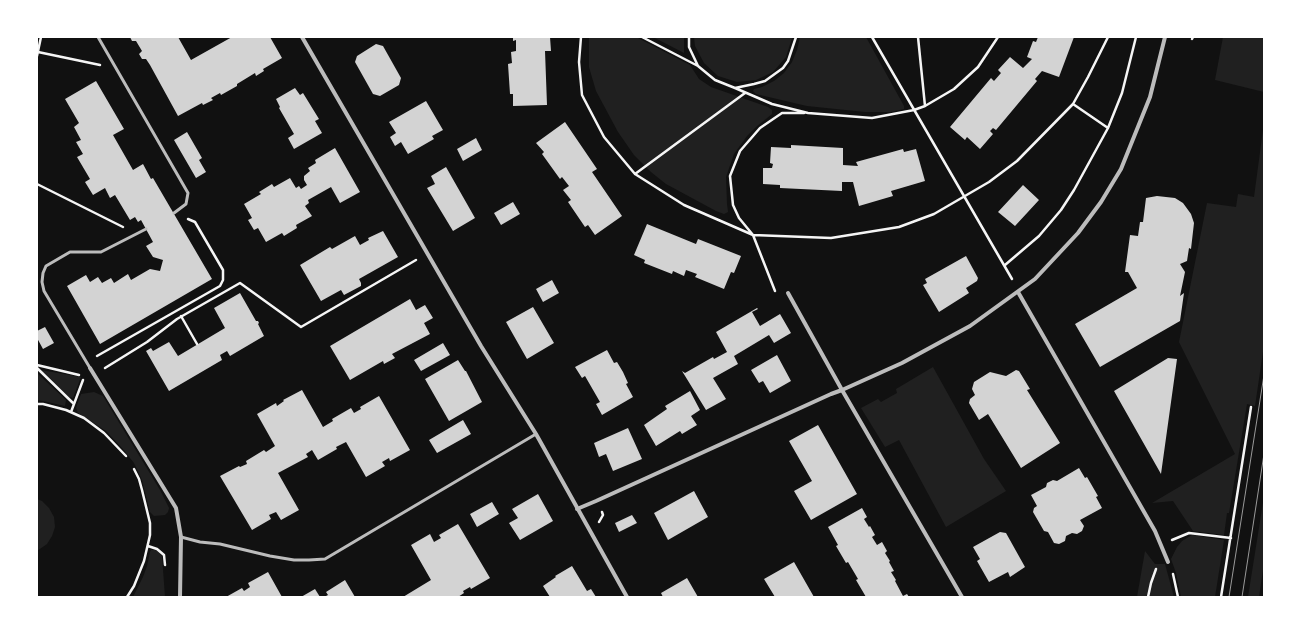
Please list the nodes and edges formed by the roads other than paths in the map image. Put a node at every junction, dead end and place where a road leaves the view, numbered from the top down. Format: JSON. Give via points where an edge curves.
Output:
{"nodes":[{"id":1,"x":98,"y":37,"type":"edge"},
{"id":2,"x":302,"y":37,"type":"edge"},
{"id":3,"x":1165,"y":37,"type":"edge"},
{"id":4,"x":174,"y":213,"type":"dead end"},
{"id":5,"x":146,"y":229,"type":"dead end"},
{"id":6,"x":1018,"y":292,"type":"junction"},
{"id":7,"x":788,"y":293,"type":"dead end"},
{"id":8,"x":90,"y":368,"type":"joint"},
{"id":9,"x":842,"y":390,"type":"junction"},
{"id":10,"x":536,"y":434,"type":"junction"},
{"id":11,"x":577,"y":509,"type":"junction"},
{"id":12,"x":180,"y":537,"type":"junction"},
{"id":13,"x":1168,"y":562,"type":"road end"},
{"id":14,"x":180,"y":597,"type":"edge"},
{"id":15,"x":627,"y":597,"type":"edge"},
{"id":16,"x":962,"y":597,"type":"edge"}],
"edges":[{"from":1,"to":4,"type":"lane","via":[[188,193],[186,204]]},
{"from":2,"to":10,"type":"street","via":[[481,346]]},
{"from":3,"to":6,"type":"street","via":[[1150,97],[1121,169],[1078,234],[1035,279]]},
{"from":5,"to":8,"type":"lane","via":[[101,252],[70,252],[46,266],[43,273],[44,291]]},
{"from":6,"to":9,"type":"street","via":[[970,326],[902,363]]},
{"from":6,"to":13,"type":"street","via":[[1156,532]]},
{"from":7,"to":9,"type":"street"},
{"from":8,"to":12,"type":"street","via":[[176,508]]},
{"from":9,"to":11,"type":"street"},
{"from":9,"to":16,"type":"street"},
{"from":10,"to":11,"type":"street"},
{"from":10,"to":12,"type":"lane","via":[[325,559],[294,560]]},
{"from":11,"to":15,"type":"street"},
{"from":12,"to":14,"type":"street"}]}
